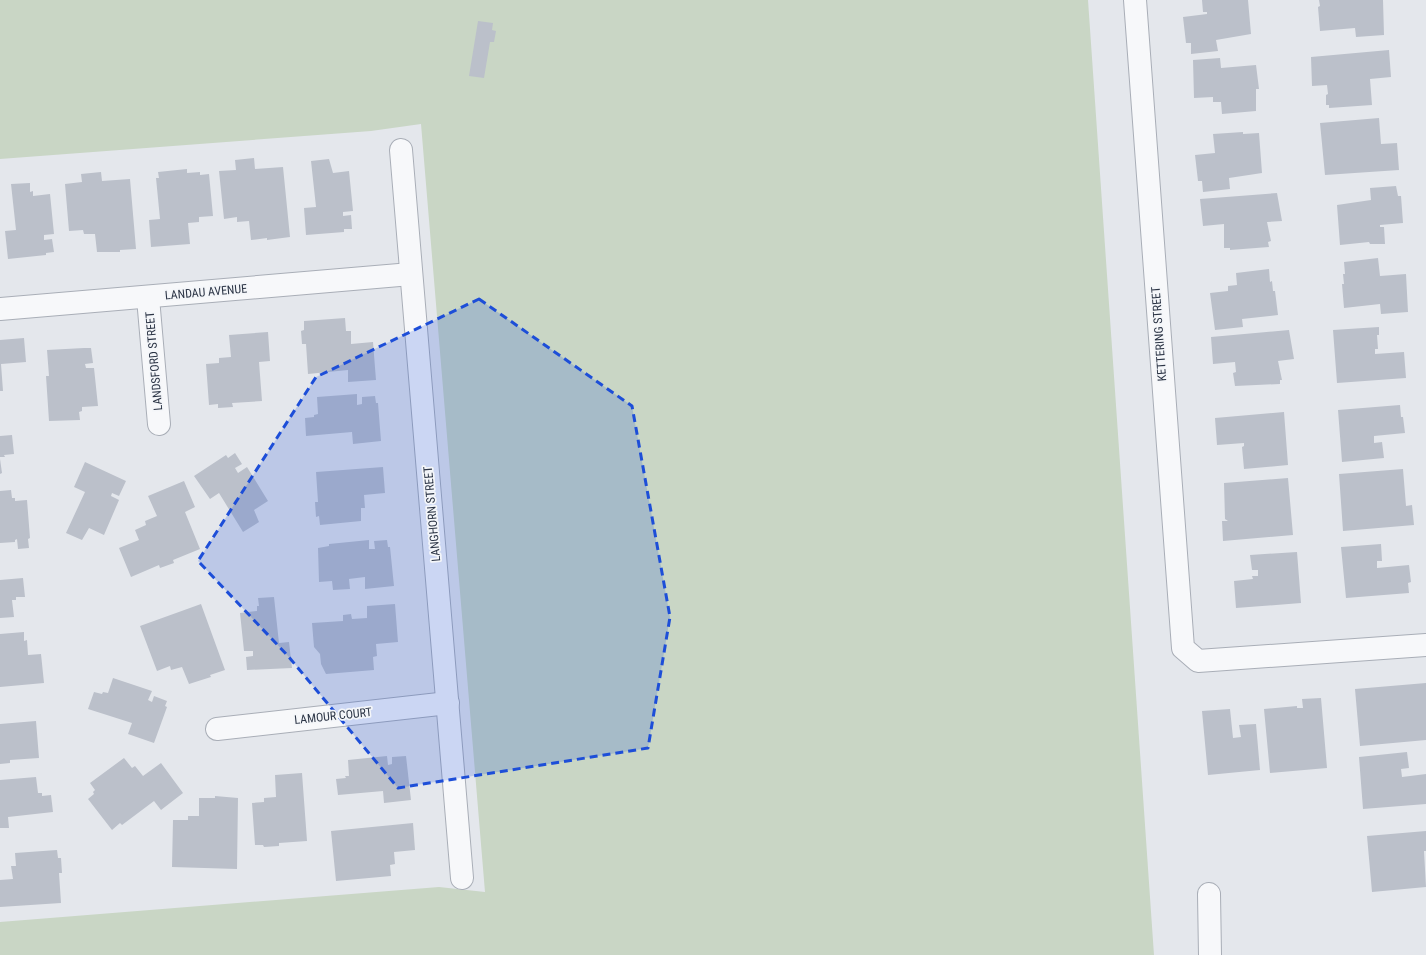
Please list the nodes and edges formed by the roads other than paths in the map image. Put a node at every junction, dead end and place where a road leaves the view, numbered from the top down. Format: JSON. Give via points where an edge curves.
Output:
{"nodes":[{"id":1,"x":1135,"y":0,"type":"edge"},
{"id":2,"x":401,"y":150,"type":"dead end"},
{"id":3,"x":411,"y":274,"type":"junction"},
{"id":4,"x":148,"y":298,"type":"junction"},
{"id":5,"x":0,"y":309,"type":"edge"},
{"id":6,"x":160,"y":424,"type":"dead end"},
{"id":7,"x":1426,"y":645,"type":"edge"},
{"id":8,"x":448,"y":703,"type":"junction"},
{"id":9,"x":217,"y":729,"type":"dead end"},
{"id":10,"x":462,"y":878,"type":"dead end"},
{"id":11,"x":1209,"y":894,"type":"dead end"},
{"id":12,"x":1210,"y":955,"type":"edge"}],
"edges":[{"from":1,"to":7,"type":"street","name":"KETTERING STREET","via":[[1183,648],[1198,661]]},
{"from":2,"to":3,"type":"street","name":"LANGHORN STREET"},
{"from":3,"to":4,"type":"street","name":"LANDAU AVENUE"},
{"from":3,"to":8,"type":"street","name":"LANGHORN STREET"},
{"from":4,"to":5,"type":"street","name":"LANDAU AVENUE"},
{"from":4,"to":6,"type":"street","name":"LANDSFORD STREET"},
{"from":8,"to":9,"type":"street","name":"LAMOUR COURT"},
{"from":8,"to":10,"type":"street","name":"LANGHORN STREET"},
{"from":11,"to":12,"type":"street"}]}
